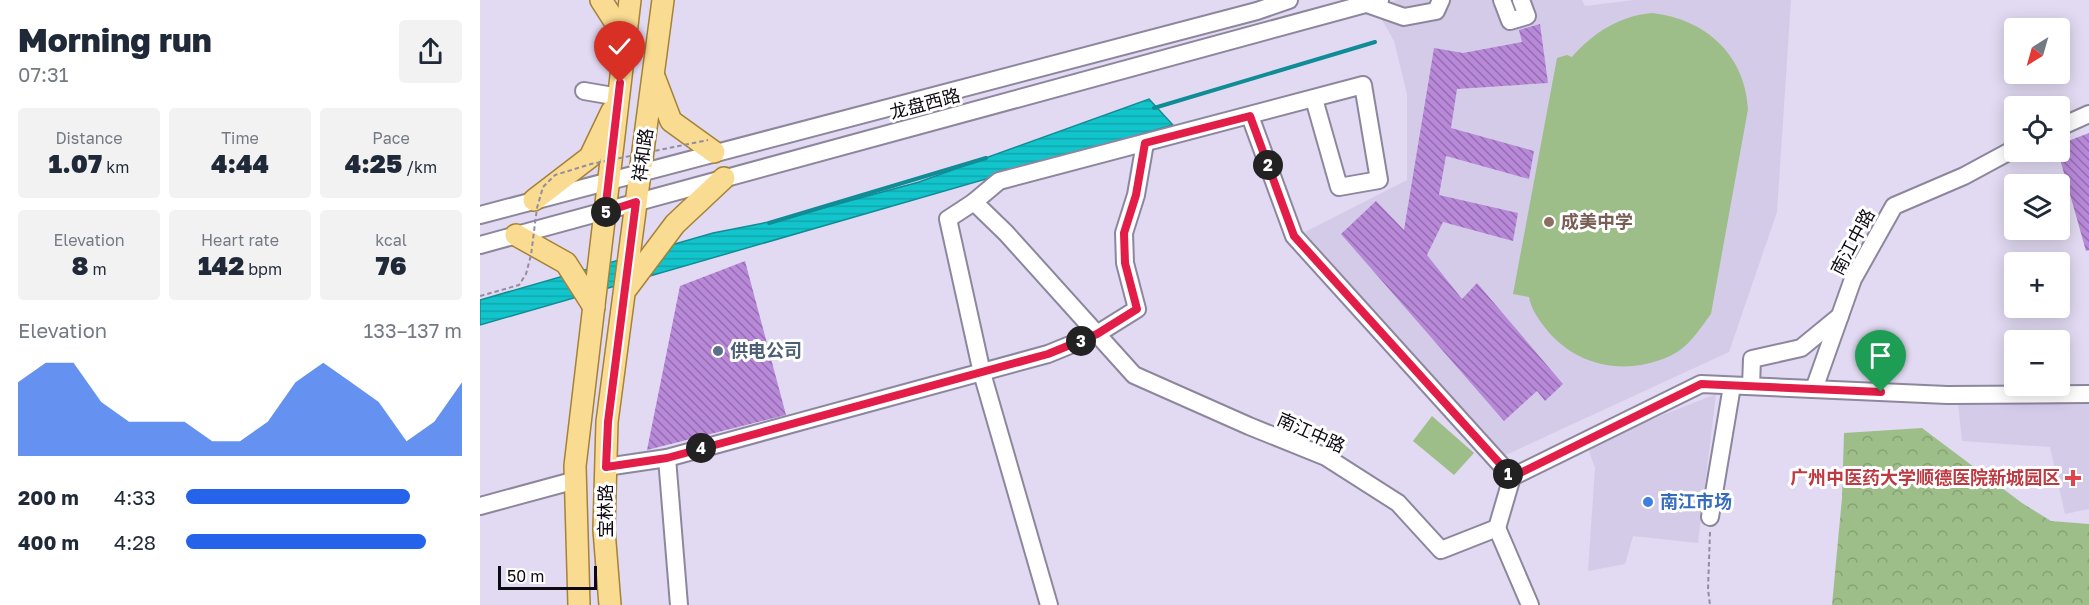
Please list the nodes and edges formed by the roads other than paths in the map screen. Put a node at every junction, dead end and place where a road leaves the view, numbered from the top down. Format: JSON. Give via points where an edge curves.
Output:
{"nodes":[{"id":1,"x":601,"y":0,"type":"edge"},
{"id":2,"x":630,"y":0,"type":"edge"},
{"id":3,"x":663,"y":0,"type":"edge"},
{"id":4,"x":1289,"y":0,"type":"edge"},
{"id":5,"x":1441,"y":0,"type":"edge"},
{"id":6,"x":1502,"y":0,"type":"edge"},
{"id":7,"x":1521,"y":0,"type":"edge"},
{"id":8,"x":1373,"y":2,"type":"edge"},
{"id":9,"x":626,"y":39,"type":"junction"},
{"id":10,"x":653,"y":75,"type":"junction"},
{"id":11,"x":584,"y":91,"type":"dead end"},
{"id":12,"x":619,"y":96,"type":"junction"},
{"id":13,"x":1314,"y":99,"type":"junction"},
{"id":14,"x":2089,"y":114,"type":"edge"},
{"id":15,"x":1250,"y":116,"type":"junction"},
{"id":16,"x":2070,"y":123,"type":"edge"},
{"id":17,"x":1145,"y":143,"type":"junction"},
{"id":18,"x":711,"y":146,"type":"junction"},
{"id":19,"x":2004,"y":154,"type":"edge"},
{"id":20,"x":640,"y":171,"type":"junction"},
{"id":21,"x":724,"y":178,"type":"junction"},
{"id":22,"x":609,"y":180,"type":"junction"},
{"id":23,"x":534,"y":200,"type":"junction"},
{"id":24,"x":636,"y":202,"type":"junction"},
{"id":25,"x":974,"y":202,"type":"junction"},
{"id":26,"x":605,"y":212,"type":"junction"},
{"id":27,"x":480,"y":214,"type":"edge"},
{"id":28,"x":516,"y":235,"type":"junction"},
{"id":29,"x":480,"y":245,"type":"edge"},
{"id":30,"x":625,"y":291,"type":"junction"},
{"id":31,"x":594,"y":307,"type":"junction"},
{"id":32,"x":1840,"y":316,"type":"junction"},
{"id":33,"x":1097,"y":334,"type":"junction"},
{"id":34,"x":982,"y":373,"type":"junction"},
{"id":35,"x":1732,"y":386,"type":"junction"},
{"id":36,"x":1752,"y":387,"type":"junction"},
{"id":37,"x":1814,"y":389,"type":"junction"},
{"id":38,"x":2089,"y":394,"type":"edge"},
{"id":39,"x":667,"y":458,"type":"junction"},
{"id":40,"x":606,"y":467,"type":"junction"},
{"id":41,"x":1512,"y":477,"type":"junction"},
{"id":42,"x":576,"y":480,"type":"junction"},
{"id":43,"x":480,"y":506,"type":"edge"},
{"id":44,"x":1710,"y":517,"type":"road end"},
{"id":45,"x":1497,"y":528,"type":"junction"},
{"id":46,"x":579,"y":605,"type":"edge"},
{"id":47,"x":610,"y":605,"type":"edge"},
{"id":48,"x":680,"y":605,"type":"edge"},
{"id":49,"x":1049,"y":605,"type":"edge"},
{"id":50,"x":1530,"y":605,"type":"edge"}],
"edges":[{"from":1,"to":9,"type":"main road"},
{"from":2,"to":9,"type":"main road","name":"宝林路"},
{"from":3,"to":10,"type":"main road","name":"祥和路"},
{"from":4,"to":18,"type":"street","name":"龙盘西路"},
{"from":5,"to":8,"type":"street","via":[[1436,11],[1404,17]]},
{"from":6,"to":7,"type":"street","via":[[1510,21],[1527,16]]},
{"from":8,"to":21,"type":"street","name":"龙盘西路"},
{"from":9,"to":12,"type":"main road","name":"宝林路"},
{"from":10,"to":18,"type":"main road","via":[[671,121]]},
{"from":10,"to":20,"type":"main road","name":"祥和路"},
{"from":11,"to":12,"type":"street"},
{"from":12,"to":22,"type":"main road","name":"宝林路"},
{"from":12,"to":23,"type":"main road","via":[[590,157]]},
{"from":13,"to":13,"type":"street","via":[[1363,85],[1378,180],[1339,187]]},
{"from":13,"to":15,"type":"street"},
{"from":14,"to":16,"type":"street"},
{"from":15,"to":17,"type":"street"},
{"from":15,"to":41,"type":"street","via":[[1294,236]]},
{"from":17,"to":25,"type":"street","via":[[999,181]]},
{"from":17,"to":33,"type":"street","via":[[1136,195],[1124,233],[1125,263],[1137,309]]},
{"from":18,"to":20,"type":"street","name":"龙盘西路"},
{"from":19,"to":32,"type":"street","name":"南江中路","via":[[1894,206],[1853,279]]},
{"from":20,"to":22,"type":"street","name":"龙盘西路"},
{"from":20,"to":24,"type":"main road","name":"祥和路"},
{"from":21,"to":24,"type":"street","name":"龙盘西路"},
{"from":21,"to":30,"type":"main road","via":[[672,228]]},
{"from":22,"to":23,"type":"street","name":"龙盘西路"},
{"from":22,"to":26,"type":"main road","name":"宝林路"},
{"from":23,"to":27,"type":"street","name":"龙盘西路"},
{"from":24,"to":26,"type":"street","name":"龙盘西路"},
{"from":24,"to":30,"type":"main road","name":"宝林路"},
{"from":25,"to":33,"type":"street","name":"南江中路"},
{"from":25,"to":34,"type":"street","via":[[948,219]]},
{"from":26,"to":28,"type":"street","name":"龙盘西路"},
{"from":26,"to":31,"type":"main road","name":"宝林路"},
{"from":28,"to":29,"type":"street","name":"龙盘西路"},
{"from":28,"to":31,"type":"main road","via":[[566,263]]},
{"from":30,"to":40,"type":"main road","name":"宝林路"},
{"from":31,"to":42,"type":"main road","name":"宝林路"},
{"from":32,"to":36,"type":"street","via":[[1801,348],[1752,359]]},
{"from":32,"to":37,"type":"street","name":"南江中路"},
{"from":33,"to":34,"type":"street","via":[[1048,354]]},
{"from":33,"to":45,"type":"street","name":"南江中路","via":[[1134,375],[1326,457],[1398,503],[1441,550]]},
{"from":34,"to":39,"type":"street"},
{"from":34,"to":49,"type":"street"},
{"from":35,"to":36,"type":"street"},
{"from":35,"to":41,"type":"street","via":[[1701,384]]},
{"from":35,"to":44,"type":"street"},
{"from":36,"to":37,"type":"street"},
{"from":37,"to":38,"type":"street","via":[[1947,395]]},
{"from":39,"to":40,"type":"street"},
{"from":39,"to":48,"type":"street"},
{"from":40,"to":47,"type":"main road","name":"宝林路","via":[[604,531]]},
{"from":41,"to":45,"type":"street"},
{"from":42,"to":43,"type":"street"},
{"from":42,"to":46,"type":"main road","name":"宝林路"},
{"from":45,"to":50,"type":"street"}]}
